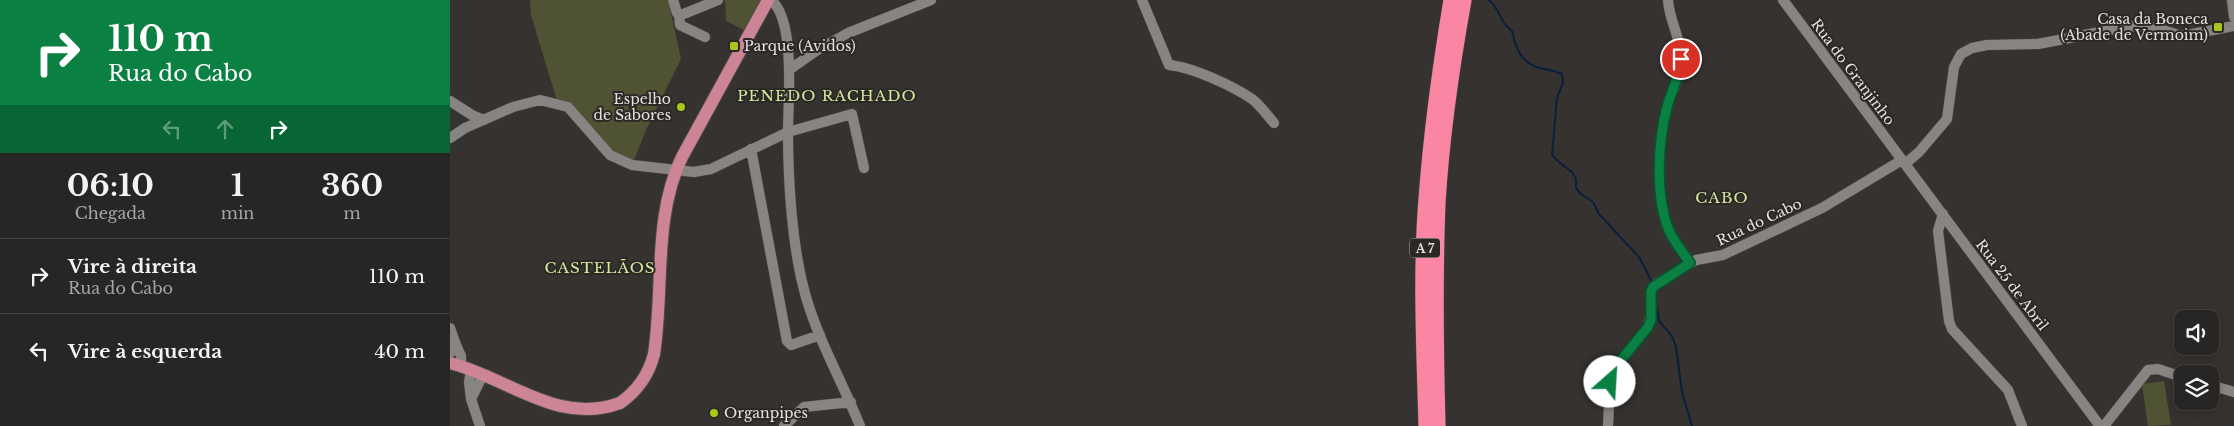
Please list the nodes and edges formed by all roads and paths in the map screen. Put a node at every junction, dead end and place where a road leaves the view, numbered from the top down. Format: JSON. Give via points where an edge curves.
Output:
{"nodes":[{"id":1,"x":673,"y":0,"type":"edge"},
{"id":2,"x":718,"y":0,"type":"edge"},
{"id":3,"x":769,"y":0,"type":"edge"},
{"id":4,"x":931,"y":0,"type":"edge"},
{"id":5,"x":1142,"y":0,"type":"edge"},
{"id":6,"x":1451,"y":0,"type":"edge"},
{"id":7,"x":1464,"y":0,"type":"edge"},
{"id":8,"x":1668,"y":0,"type":"edge"},
{"id":9,"x":1783,"y":0,"type":"edge"},
{"id":10,"x":2232,"y":0,"type":"edge"},
{"id":11,"x":679,"y":14,"type":"junction"},
{"id":12,"x":2234,"y":17,"type":"edge"},
{"id":13,"x":2234,"y":26,"type":"edge"},
{"id":14,"x":704,"y":38,"type":"dead end"},
{"id":15,"x":789,"y":70,"type":"junction"},
{"id":16,"x":1445,"y":71,"type":"junction"},
{"id":17,"x":450,"y":101,"type":"edge"},
{"id":18,"x":484,"y":120,"type":"junction"},
{"id":19,"x":1274,"y":123,"type":"dead end"},
{"id":20,"x":788,"y":132,"type":"junction"},
{"id":21,"x":450,"y":138,"type":"edge"},
{"id":22,"x":751,"y":150,"type":"junction"},
{"id":23,"x":1903,"y":162,"type":"junction"},
{"id":24,"x":864,"y":168,"type":"dead end"},
{"id":25,"x":675,"y":171,"type":"junction"},
{"id":26,"x":1943,"y":214,"type":"junction"},
{"id":27,"x":1690,"y":263,"type":"junction"},
{"id":28,"x":450,"y":328,"type":"edge"},
{"id":29,"x":820,"y":335,"type":"junction"},
{"id":30,"x":453,"y":349,"type":"edge"},
{"id":31,"x":466,"y":369,"type":"edge"},
{"id":32,"x":2174,"y":374,"type":"edge"},
{"id":33,"x":2219,"y":388,"type":"edge"},
{"id":34,"x":2234,"y":392,"type":"edge"},
{"id":35,"x":851,"y":402,"type":"junction"},
{"id":36,"x":480,"y":426,"type":"edge"},
{"id":37,"x":784,"y":426,"type":"edge"},
{"id":38,"x":860,"y":426,"type":"edge"},
{"id":39,"x":1426,"y":426,"type":"edge"},
{"id":40,"x":1438,"y":426,"type":"edge"},
{"id":41,"x":1608,"y":426,"type":"edge"},
{"id":42,"x":2022,"y":426,"type":"edge"},
{"id":43,"x":2102,"y":426,"type":"edge"}],
"edges":[{"from":1,"to":11,"type":"street"},
{"from":2,"to":11,"type":"street"},
{"from":3,"to":15,"type":"street","via":[[778,6],[784,21]]},
{"from":3,"to":25,"type":"main road"},
{"from":4,"to":15,"type":"street","via":[[848,33]]},
{"from":5,"to":19,"type":"street","via":[[1169,64],[1211,78],[1254,100]]},
{"from":6,"to":16,"type":"highway","number":"A 7"},
{"from":7,"to":16,"type":"highway","number":"A 7"},
{"from":8,"to":27,"type":"street","via":[[1681,59],[1676,86],[1667,108],[1659,181],[1667,226]]},
{"from":9,"to":23,"type":"street","name":"Rua do Granjinho"},
{"from":10,"to":12,"type":"street"},
{"from":11,"to":14,"type":"street","via":[[680,25]]},
{"from":13,"to":23,"type":"street","name":"Rua do Cabo","via":[[2182,36],[2146,26],[2124,27],[2038,44],[1972,48],[1962,54],[1954,67],[1946,119],[1934,136]]},
{"from":15,"to":20,"type":"street"},
{"from":16,"to":39,"type":"highway","number":"A 7","via":[[1426,200],[1423,325]]},
{"from":16,"to":40,"type":"highway","number":"A 7","via":[[1435,325]]},
{"from":17,"to":18,"type":"street"},
{"from":18,"to":21,"type":"street"},
{"from":18,"to":25,"type":"street","via":[[540,100],[568,107],[610,155],[632,165]]},
{"from":20,"to":22,"type":"street"},
{"from":20,"to":24,"type":"street","via":[[852,114]]},
{"from":20,"to":29,"type":"street","via":[[794,235],[806,296]]},
{"from":22,"to":25,"type":"street","via":[[711,169]]},
{"from":22,"to":29,"type":"street","via":[[787,341],[791,345]]},
{"from":23,"to":26,"type":"street","name":"Rua 25 de Abril"},
{"from":23,"to":27,"type":"street","name":"Rua do Cabo","via":[[1822,208],[1723,255]]},
{"from":25,"to":31,"type":"main road","via":[[666,203],[654,354],[634,392],[602,412],[568,416],[543,410]]},
{"from":26,"to":42,"type":"street","via":[[1938,231],[1949,321],[1952,329],[2008,390]]},
{"from":26,"to":43,"type":"street","name":"Rua 25 de Abril"},
{"from":27,"to":41,"type":"street","name":"Rua do Cabo","via":[[1653,287],[1648,327],[1624,356],[1610,382]]},
{"from":28,"to":30,"type":"street"},
{"from":29,"to":35,"type":"street"},
{"from":30,"to":31,"type":"street","via":[[461,356]]},
{"from":31,"to":36,"type":"street"},
{"from":32,"to":43,"type":"street","via":[[2148,370]]},
{"from":33,"to":34,"type":"street"},
{"from":35,"to":37,"type":"street","via":[[804,407]]},
{"from":35,"to":38,"type":"street"}]}
